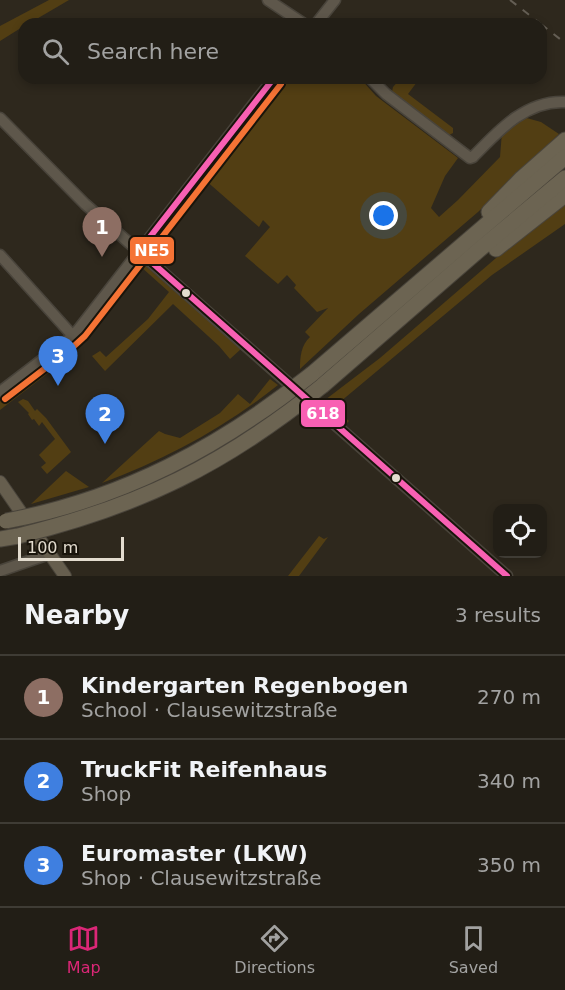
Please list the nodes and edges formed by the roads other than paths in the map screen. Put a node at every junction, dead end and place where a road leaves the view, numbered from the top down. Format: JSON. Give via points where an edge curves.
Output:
{"nodes":[{"id":1,"x":268,"y":0,"type":"edge"},
{"id":2,"x":335,"y":0,"type":"edge"},
{"id":3,"x":294,"y":18,"type":"edge"},
{"id":4,"x":321,"y":18,"type":"edge"},
{"id":5,"x":269,"y":84,"type":"edge"},
{"id":6,"x":376,"y":84,"type":"edge"},
{"id":7,"x":565,"y":102,"type":"edge"},
{"id":8,"x":0,"y":118,"type":"edge"},
{"id":9,"x":565,"y":140,"type":"edge"},
{"id":10,"x":558,"y":158,"type":"edge"},
{"id":11,"x":565,"y":178,"type":"edge"},
{"id":12,"x":565,"y":195,"type":"edge"},
{"id":13,"x":139,"y":252,"type":"junction"},
{"id":14,"x":0,"y":255,"type":"edge"},
{"id":15,"x":73,"y":336,"type":"junction"},
{"id":16,"x":322,"y":386,"type":"junction"},
{"id":17,"x":0,"y":392,"type":"edge"},
{"id":18,"x":0,"y":482,"type":"edge"},
{"id":19,"x":3,"y":521,"type":"edge"},
{"id":20,"x":0,"y":540,"type":"edge"},
{"id":21,"x":50,"y":554,"type":"junction"},
{"id":22,"x":0,"y":571,"type":"edge"},
{"id":23,"x":65,"y":576,"type":"edge"},
{"id":24,"x":507,"y":576,"type":"edge"}],
"edges":[{"from":1,"to":3,"type":"street"},
{"from":2,"to":4,"type":"street"},
{"from":5,"to":13,"type":"street"},
{"from":6,"to":7,"type":"street","via":[[470,158],[516,117],[553,101]]},
{"from":8,"to":13,"type":"street"},
{"from":9,"to":10,"type":"highway"},
{"from":10,"to":19,"type":"highway","bridge":true,"via":[[312,374],[232,432],[159,472],[91,499]]},
{"from":11,"to":16,"type":"highway"},
{"from":12,"to":16,"type":"highway","via":[[344,375]]},
{"from":13,"to":15,"type":"street"},
{"from":13,"to":24,"type":"street"},
{"from":14,"to":15,"type":"street"},
{"from":15,"to":17,"type":"street"},
{"from":16,"to":20,"type":"highway","bridge":true,"via":[[256,436],[184,478],[109,510]]},
{"from":18,"to":21,"type":"main road"},
{"from":21,"to":22,"type":"street"},
{"from":21,"to":23,"type":"main road"}]}
